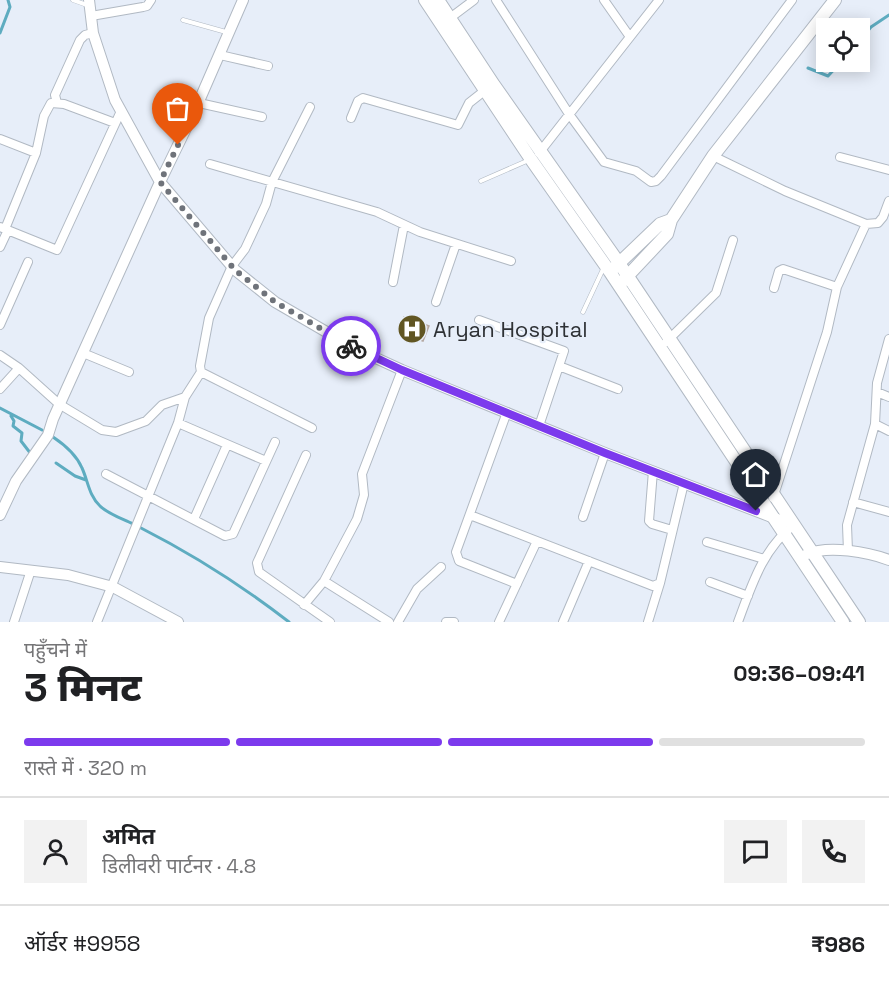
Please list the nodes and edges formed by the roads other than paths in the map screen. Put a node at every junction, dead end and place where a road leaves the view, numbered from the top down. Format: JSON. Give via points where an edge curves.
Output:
{"nodes":[{"id":1,"x":73,"y":0,"type":"edge"},
{"id":2,"x":151,"y":0,"type":"edge"},
{"id":3,"x":243,"y":0,"type":"edge"},
{"id":4,"x":425,"y":0,"type":"edge"},
{"id":5,"x":438,"y":0,"type":"edge"},
{"id":6,"x":474,"y":0,"type":"edge"},
{"id":7,"x":496,"y":0,"type":"edge"},
{"id":8,"x":604,"y":0,"type":"edge"},
{"id":9,"x":659,"y":0,"type":"edge"},
{"id":10,"x":792,"y":0,"type":"edge"},
{"id":11,"x":835,"y":0,"type":"edge"},
{"id":12,"x":90,"y":7,"type":"edge"},
{"id":13,"x":183,"y":20,"type":"dead end"},
{"id":14,"x":446,"y":21,"type":"junction"},
{"id":15,"x":229,"y":32,"type":"junction"},
{"id":16,"x":93,"y":33,"type":"junction"},
{"id":17,"x":630,"y":37,"type":"junction"},
{"id":18,"x":220,"y":55,"type":"junction"},
{"id":19,"x":268,"y":66,"type":"dead end"},
{"id":20,"x":489,"y":88,"type":"junction"},
{"id":21,"x":57,"y":102,"type":"junction"},
{"id":22,"x":199,"y":103,"type":"junction"},
{"id":23,"x":310,"y":107,"type":"dead end"},
{"id":24,"x":121,"y":111,"type":"junction"},
{"id":25,"x":569,"y":114,"type":"junction"},
{"id":26,"x":262,"y":117,"type":"dead end"},
{"id":27,"x":351,"y":118,"type":"dead end"},
{"id":28,"x":115,"y":123,"type":"junction"},
{"id":29,"x":0,"y":139,"type":"edge"},
{"id":30,"x":36,"y":153,"type":"junction"},
{"id":31,"x":536,"y":155,"type":"junction"},
{"id":32,"x":713,"y":156,"type":"junction"},
{"id":33,"x":840,"y":157,"type":"dead end"},
{"id":34,"x":210,"y":164,"type":"dead end"},
{"id":35,"x":889,"y":170,"type":"edge"},
{"id":36,"x":480,"y":181,"type":"dead end"},
{"id":37,"x":160,"y":182,"type":"junction"},
{"id":38,"x":272,"y":182,"type":"junction"},
{"id":39,"x":889,"y":201,"type":"edge"},
{"id":40,"x":671,"y":220,"type":"junction"},
{"id":41,"x":866,"y":224,"type":"junction"},
{"id":42,"x":404,"y":225,"type":"junction"},
{"id":43,"x":4,"y":229,"type":"edge"},
{"id":44,"x":733,"y":240,"type":"dead end"},
{"id":45,"x":456,"y":244,"type":"junction"},
{"id":46,"x":0,"y":247,"type":"edge"},
{"id":47,"x":511,"y":261,"type":"dead end"},
{"id":48,"x":28,"y":262,"type":"dead end"},
{"id":49,"x":232,"y":266,"type":"junction"},
{"id":50,"x":611,"y":267,"type":"junction"},
{"id":51,"x":623,"y":281,"type":"junction"},
{"id":52,"x":393,"y":282,"type":"dead end"},
{"id":53,"x":837,"y":287,"type":"junction"},
{"id":54,"x":774,"y":288,"type":"dead end"},
{"id":55,"x":436,"y":302,"type":"dead end"},
{"id":56,"x":583,"y":312,"type":"dead end"},
{"id":57,"x":479,"y":320,"type":"dead end"},
{"id":58,"x":0,"y":325,"type":"edge"},
{"id":59,"x":889,"y":339,"type":"edge"},
{"id":60,"x":664,"y":343,"type":"junction"},
{"id":61,"x":83,"y":353,"type":"junction"},
{"id":62,"x":0,"y":355,"type":"edge"},
{"id":63,"x":559,"y":366,"type":"junction"},
{"id":64,"x":19,"y":368,"type":"junction"},
{"id":65,"x":402,"y":370,"type":"junction"},
{"id":66,"x":129,"y":372,"type":"dead end"},
{"id":67,"x":201,"y":372,"type":"junction"},
{"id":68,"x":0,"y":389,"type":"edge"},
{"id":69,"x":618,"y":389,"type":"dead end"},
{"id":70,"x":877,"y":393,"type":"junction"},
{"id":71,"x":185,"y":396,"type":"junction"},
{"id":72,"x":889,"y":397,"type":"edge"},
{"id":73,"x":59,"y":404,"type":"junction"},
{"id":74,"x":507,"y":412,"type":"junction"},
{"id":75,"x":178,"y":423,"type":"junction"},
{"id":76,"x":875,"y":424,"type":"junction"},
{"id":77,"x":539,"y":426,"type":"junction"},
{"id":78,"x":312,"y":428,"type":"dead end"},
{"id":79,"x":889,"y":431,"type":"edge"},
{"id":80,"x":275,"y":442,"type":"dead end"},
{"id":81,"x":227,"y":445,"type":"junction"},
{"id":82,"x":605,"y":453,"type":"junction"},
{"id":83,"x":306,"y":455,"type":"dead end"},
{"id":84,"x":266,"y":461,"type":"junction"},
{"id":85,"x":652,"y":471,"type":"junction"},
{"id":86,"x":106,"y":474,"type":"dead end"},
{"id":87,"x":684,"y":483,"type":"junction"},
{"id":88,"x":774,"y":494,"type":"junction"},
{"id":89,"x":149,"y":496,"type":"junction"},
{"id":90,"x":853,"y":502,"type":"junction"},
{"id":91,"x":889,"y":512,"type":"edge"},
{"id":92,"x":0,"y":514,"type":"edge"},
{"id":93,"x":470,"y":514,"type":"junction"},
{"id":94,"x":771,"y":514,"type":"junction"},
{"id":95,"x":583,"y":517,"type":"dead end"},
{"id":96,"x":194,"y":519,"type":"junction"},
{"id":97,"x":790,"y":527,"type":"junction"},
{"id":98,"x":672,"y":531,"type":"junction"},
{"id":99,"x":537,"y":541,"type":"junction"},
{"id":100,"x":707,"y":542,"type":"dead end"},
{"id":101,"x":848,"y":551,"type":"junction"},
{"id":102,"x":812,"y":552,"type":"junction"},
{"id":103,"x":799,"y":557,"type":"junction"},
{"id":104,"x":764,"y":559,"type":"junction"},
{"id":105,"x":889,"y":560,"type":"edge"},
{"id":106,"x":589,"y":561,"type":"junction"},
{"id":107,"x":0,"y":567,"type":"edge"},
{"id":108,"x":441,"y":567,"type":"dead end"},
{"id":109,"x":32,"y":570,"type":"junction"},
{"id":110,"x":324,"y":581,"type":"junction"},
{"id":111,"x":710,"y":582,"type":"dead end"},
{"id":112,"x":660,"y":583,"type":"junction"},
{"id":113,"x":517,"y":584,"type":"junction"},
{"id":114,"x":113,"y":587,"type":"junction"},
{"id":115,"x":748,"y":596,"type":"junction"},
{"id":116,"x":304,"y":605,"type":"junction"},
{"id":117,"x":14,"y":622,"type":"edge"},
{"id":118,"x":97,"y":622,"type":"edge"},
{"id":119,"x":178,"y":622,"type":"edge"},
{"id":120,"x":330,"y":622,"type":"edge"},
{"id":121,"x":389,"y":622,"type":"edge"},
{"id":122,"x":398,"y":622,"type":"edge"},
{"id":123,"x":446,"y":622,"type":"edge"},
{"id":124,"x":454,"y":622,"type":"edge"},
{"id":125,"x":499,"y":622,"type":"edge"},
{"id":126,"x":563,"y":622,"type":"edge"},
{"id":127,"x":648,"y":622,"type":"edge"},
{"id":128,"x":738,"y":622,"type":"edge"},
{"id":129,"x":843,"y":622,"type":"edge"},
{"id":130,"x":859,"y":622,"type":"edge"}],
"edges":[{"from":1,"to":12,"type":"lane"},
{"from":2,"to":12,"type":"street","via":[[143,7]]},
{"from":3,"to":15,"type":"street"},
{"from":4,"to":14,"type":"main road"},
{"from":5,"to":14,"type":"main road"},
{"from":6,"to":14,"type":"street"},
{"from":7,"to":25,"type":"street"},
{"from":8,"to":17,"type":"street"},
{"from":9,"to":17,"type":"street"},
{"from":10,"to":25,"type":"street","via":[[656,181],[604,162]]},
{"from":11,"to":32,"type":"main road"},
{"from":12,"to":16,"type":"street"},
{"from":13,"to":15,"type":"lane"},
{"from":14,"to":20,"type":"main road"},
{"from":15,"to":18,"type":"street"},
{"from":16,"to":21,"type":"street","via":[[80,40],[55,94]]},
{"from":16,"to":24,"type":"street"},
{"from":17,"to":25,"type":"street"},
{"from":18,"to":19,"type":"street"},
{"from":18,"to":22,"type":"street"},
{"from":20,"to":27,"type":"street","via":[[469,103],[458,125],[363,98],[358,100]]},
{"from":20,"to":31,"type":"main road"},
{"from":21,"to":28,"type":"street"},
{"from":21,"to":30,"type":"street","via":[[47,108]]},
{"from":22,"to":26,"type":"street"},
{"from":22,"to":37,"type":"street"},
{"from":23,"to":38,"type":"street"},
{"from":24,"to":28,"type":"street"},
{"from":24,"to":37,"type":"street"},
{"from":25,"to":31,"type":"street"},
{"from":28,"to":43,"type":"street","via":[[57,250]]},
{"from":29,"to":30,"type":"street"},
{"from":30,"to":43,"type":"street"},
{"from":31,"to":36,"type":"lane"},
{"from":31,"to":50,"type":"main road"},
{"from":32,"to":40,"type":"main road"},
{"from":32,"to":41,"type":"street"},
{"from":33,"to":35,"type":"street"},
{"from":34,"to":38,"type":"street"},
{"from":37,"to":49,"type":"street"},
{"from":37,"to":61,"type":"street"},
{"from":38,"to":42,"type":"street","via":[[377,212]]},
{"from":38,"to":49,"type":"street","via":[[245,249]]},
{"from":39,"to":41,"type":"street","via":[[878,223]]},
{"from":40,"to":50,"type":"main road","via":[[660,224]]},
{"from":40,"to":51,"type":"main road","via":[[667,234]]},
{"from":41,"to":53,"type":"street"},
{"from":42,"to":45,"type":"street"},
{"from":42,"to":52,"type":"street"},
{"from":43,"to":46,"type":"street"},
{"from":44,"to":60,"type":"street","via":[[716,293]]},
{"from":45,"to":47,"type":"street"},
{"from":45,"to":55,"type":"street"},
{"from":48,"to":58,"type":"street"},
{"from":49,"to":65,"type":"street","via":[[275,302],[354,348]]},
{"from":49,"to":67,"type":"street","via":[[209,318]]},
{"from":50,"to":51,"type":"main road"},
{"from":50,"to":56,"type":"lane"},
{"from":51,"to":60,"type":"main road"},
{"from":53,"to":54,"type":"street","via":[[783,269]]},
{"from":53,"to":88,"type":"street"},
{"from":57,"to":63,"type":"street","via":[[564,351]]},
{"from":59,"to":70,"type":"street"},
{"from":60,"to":88,"type":"main road"},
{"from":60,"to":94,"type":"main road"},
{"from":61,"to":66,"type":"street"},
{"from":61,"to":73,"type":"street"},
{"from":62,"to":64,"type":"street"},
{"from":63,"to":69,"type":"street"},
{"from":63,"to":77,"type":"street"},
{"from":64,"to":68,"type":"street"},
{"from":64,"to":73,"type":"street"},
{"from":65,"to":74,"type":"street"},
{"from":65,"to":110,"type":"street","via":[[362,474],[364,495],[357,519]]},
{"from":67,"to":71,"type":"street"},
{"from":67,"to":78,"type":"street"},
{"from":70,"to":72,"type":"street"},
{"from":70,"to":76,"type":"street"},
{"from":71,"to":73,"type":"street","via":[[162,405],[146,421],[116,432],[102,430]]},
{"from":71,"to":75,"type":"street"},
{"from":73,"to":92,"type":"street","via":[[48,435],[15,481]]},
{"from":74,"to":77,"type":"street"},
{"from":74,"to":93,"type":"street"},
{"from":75,"to":81,"type":"street"},
{"from":75,"to":89,"type":"street"},
{"from":76,"to":79,"type":"street"},
{"from":76,"to":90,"type":"street"},
{"from":77,"to":82,"type":"street"},
{"from":80,"to":84,"type":"street"},
{"from":81,"to":84,"type":"street"},
{"from":81,"to":96,"type":"street"},
{"from":82,"to":85,"type":"street"},
{"from":82,"to":95,"type":"street"},
{"from":83,"to":116,"type":"street","via":[[256,563],[259,572]]},
{"from":84,"to":96,"type":"street","via":[[233,534],[225,536]]},
{"from":85,"to":87,"type":"street"},
{"from":85,"to":98,"type":"street","via":[[649,521]]},
{"from":86,"to":89,"type":"street"},
{"from":87,"to":94,"type":"street"},
{"from":87,"to":98,"type":"street"},
{"from":88,"to":94,"type":"street"},
{"from":88,"to":97,"type":"main road"},
{"from":89,"to":96,"type":"street"},
{"from":89,"to":114,"type":"street"},
{"from":90,"to":91,"type":"street"},
{"from":90,"to":101,"type":"street","via":[[846,525]]},
{"from":93,"to":99,"type":"street"},
{"from":93,"to":113,"type":"street","via":[[456,558]]},
{"from":94,"to":97,"type":"main road"},
{"from":97,"to":102,"type":"main road"},
{"from":97,"to":103,"type":"main road"},
{"from":97,"to":104,"type":"street"},
{"from":98,"to":112,"type":"street"},
{"from":99,"to":106,"type":"street"},
{"from":99,"to":113,"type":"street"},
{"from":100,"to":104,"type":"street"},
{"from":101,"to":102,"type":"street"},
{"from":101,"to":105,"type":"street"},
{"from":102,"to":103,"type":"street"},
{"from":102,"to":130,"type":"main road"},
{"from":103,"to":129,"type":"main road"},
{"from":104,"to":115,"type":"street"},
{"from":106,"to":112,"type":"street","via":[[652,585]]},
{"from":106,"to":126,"type":"street"},
{"from":107,"to":109,"type":"street"},
{"from":108,"to":122,"type":"street","via":[[417,589]]},
{"from":109,"to":114,"type":"street"},
{"from":109,"to":117,"type":"street"},
{"from":110,"to":116,"type":"street"},
{"from":110,"to":121,"type":"street"},
{"from":111,"to":115,"type":"street"},
{"from":112,"to":127,"type":"street"},
{"from":113,"to":125,"type":"street"},
{"from":114,"to":118,"type":"street"},
{"from":114,"to":119,"type":"street"},
{"from":115,"to":128,"type":"street"},
{"from":116,"to":120,"type":"street"},
{"from":123,"to":124,"type":"street"}]}
